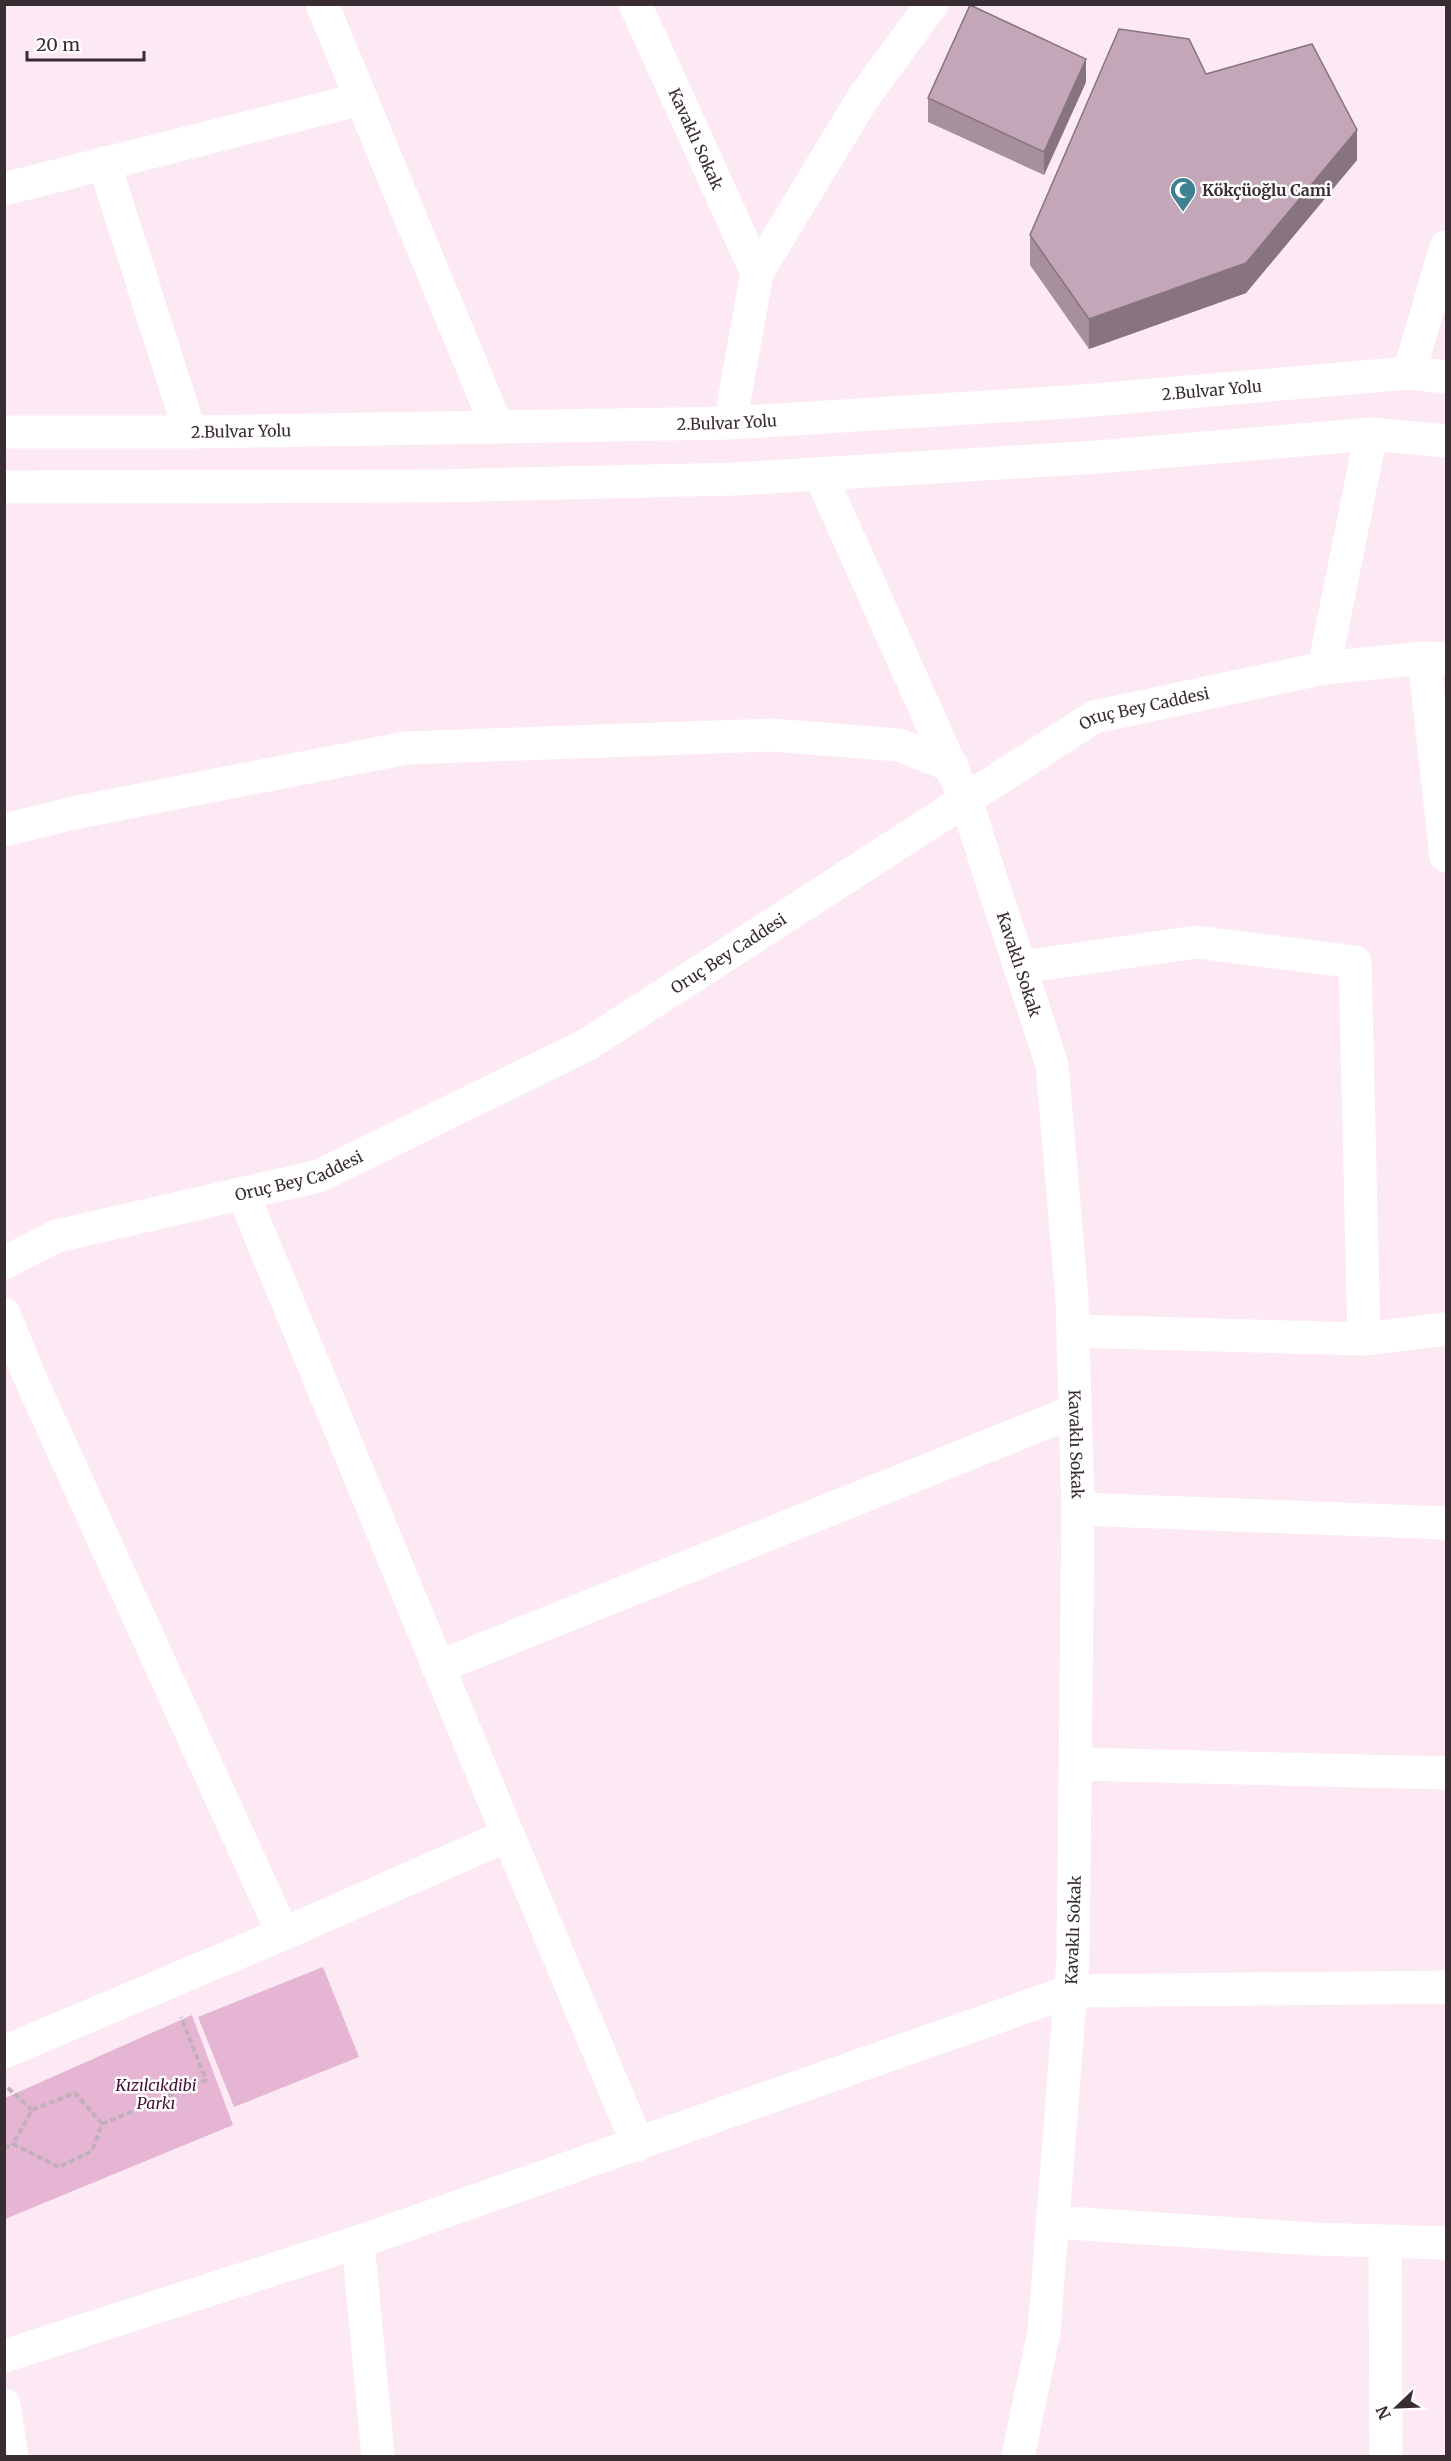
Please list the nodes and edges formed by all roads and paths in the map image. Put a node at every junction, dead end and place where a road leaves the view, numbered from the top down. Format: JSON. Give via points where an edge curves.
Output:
{"nodes":[{"id":1,"x":322,"y":4,"type":"edge"},
{"id":2,"x":635,"y":4,"type":"edge"},
{"id":3,"x":932,"y":4,"type":"edge"},
{"id":4,"x":361,"y":99,"type":"junction"},
{"id":5,"x":104,"y":164,"type":"junction"},
{"id":6,"x":4,"y":189,"type":"edge"},
{"id":7,"x":1446,"y":247,"type":"edge"},
{"id":8,"x":757,"y":273,"type":"junction"},
{"id":9,"x":1409,"y":373,"type":"junction"},
{"id":10,"x":1446,"y":377,"type":"edge"},
{"id":11,"x":730,"y":423,"type":"junction"},
{"id":12,"x":497,"y":427,"type":"junction"},
{"id":13,"x":4,"y":432,"type":"edge"},
{"id":14,"x":190,"y":432,"type":"junction"},
{"id":15,"x":1371,"y":434,"type":"junction"},
{"id":16,"x":1446,"y":441,"type":"edge"},
{"id":17,"x":820,"y":474,"type":"junction"},
{"id":18,"x":4,"y":487,"type":"edge"},
{"id":19,"x":1435,"y":658,"type":"edge"},
{"id":20,"x":1324,"y":668,"type":"junction"},
{"id":21,"x":952,"y":766,"type":"junction"},
{"id":22,"x":965,"y":798,"type":"junction"},
{"id":23,"x":4,"y":830,"type":"edge"},
{"id":24,"x":1446,"y":856,"type":"edge"},
{"id":25,"x":1022,"y":967,"type":"junction"},
{"id":26,"x":243,"y":1194,"type":"junction"},
{"id":27,"x":4,"y":1263,"type":"edge"},
{"id":28,"x":4,"y":1314,"type":"edge"},
{"id":29,"x":1446,"y":1329,"type":"edge"},
{"id":30,"x":1073,"y":1331,"type":"junction"},
{"id":31,"x":1364,"y":1339,"type":"junction"},
{"id":32,"x":1075,"y":1411,"type":"junction"},
{"id":33,"x":1078,"y":1509,"type":"junction"},
{"id":34,"x":1446,"y":1523,"type":"edge"},
{"id":35,"x":438,"y":1666,"type":"junction"},
{"id":36,"x":1076,"y":1764,"type":"junction"},
{"id":37,"x":1446,"y":1773,"type":"edge"},
{"id":38,"x":508,"y":1835,"type":"junction"},
{"id":39,"x":283,"y":1934,"type":"junction"},
{"id":40,"x":167,"y":1983,"type":"junction"},
{"id":41,"x":1446,"y":1987,"type":"edge"},
{"id":42,"x":1071,"y":1991,"type":"junction"},
{"id":43,"x":4,"y":2052,"type":"edge"},
{"id":44,"x":4,"y":2085,"type":"edge"},
{"id":45,"x":32,"y":2110,"type":"junction"},
{"id":46,"x":102,"y":2124,"type":"junction"},
{"id":47,"x":13,"y":2144,"type":"junction"},
{"id":48,"x":638,"y":2145,"type":"junction"},
{"id":49,"x":4,"y":2148,"type":"edge"},
{"id":50,"x":1052,"y":2222,"type":"junction"},
{"id":51,"x":1385,"y":2241,"type":"junction"},
{"id":52,"x":357,"y":2242,"type":"junction"},
{"id":53,"x":1446,"y":2243,"type":"edge"},
{"id":54,"x":4,"y":2356,"type":"edge"},
{"id":55,"x":4,"y":2405,"type":"edge"},
{"id":56,"x":12,"y":2457,"type":"edge"},
{"id":57,"x":378,"y":2457,"type":"edge"},
{"id":58,"x":1018,"y":2457,"type":"edge"},
{"id":59,"x":1386,"y":2457,"type":"edge"}],
"edges":[{"from":1,"to":4,"type":"street"},
{"from":2,"to":8,"type":"street","name":"Kavaklı Sokak"},
{"from":3,"to":8,"type":"street","via":[[863,98]]},
{"from":4,"to":5,"type":"street"},
{"from":4,"to":12,"type":"street"},
{"from":5,"to":6,"type":"street"},
{"from":5,"to":14,"type":"street"},
{"from":7,"to":9,"type":"street"},
{"from":8,"to":11,"type":"street"},
{"from":9,"to":10,"type":"street","name":"2.Bulvar Yolu"},
{"from":9,"to":11,"type":"street","name":"2.Bulvar Yolu","via":[[1083,401]]},
{"from":11,"to":12,"type":"street","name":"2.Bulvar Yolu"},
{"from":12,"to":14,"type":"street","name":"2.Bulvar Yolu"},
{"from":13,"to":14,"type":"street","name":"2.Bulvar Yolu"},
{"from":15,"to":16,"type":"street"},
{"from":15,"to":17,"type":"street","via":[[1098,457]]},
{"from":15,"to":20,"type":"street"},
{"from":17,"to":18,"type":"street","via":[[437,486]]},
{"from":17,"to":21,"type":"street","name":"Kavaklı Sokak"},
{"from":19,"to":20,"type":"street","name":"Oruç Bey Caddesi"},
{"from":19,"to":24,"type":"street"},
{"from":20,"to":22,"type":"street","name":"Oruç Bey Caddesi","via":[[1094,717]]},
{"from":21,"to":22,"type":"street","name":"Kavaklı Sokak"},
{"from":21,"to":23,"type":"street","via":[[899,745],[771,735],[406,748]]},
{"from":22,"to":25,"type":"street","name":"Kavaklı Sokak"},
{"from":22,"to":26,"type":"street","name":"Oruç Bey Caddesi","via":[[588,1044],[319,1176]]},
{"from":25,"to":30,"type":"street","name":"Kavaklı Sokak","via":[[1052,1065]]},
{"from":25,"to":31,"type":"street","via":[[1196,942],[1355,962]]},
{"from":26,"to":27,"type":"street","name":"Oruç Bey Caddesi","via":[[57,1236]]},
{"from":26,"to":35,"type":"street"},
{"from":28,"to":39,"type":"street"},
{"from":29,"to":31,"type":"street"},
{"from":30,"to":31,"type":"street"},
{"from":30,"to":32,"type":"street","name":"Kavaklı Sokak"},
{"from":32,"to":33,"type":"street","name":"Kavaklı Sokak"},
{"from":32,"to":35,"type":"street"},
{"from":33,"to":34,"type":"street"},
{"from":33,"to":36,"type":"street","name":"Kavaklı Sokak"},
{"from":35,"to":38,"type":"street"},
{"from":36,"to":37,"type":"street"},
{"from":36,"to":42,"type":"street","name":"Kavaklı Sokak"},
{"from":38,"to":39,"type":"street"},
{"from":38,"to":48,"type":"street"},
{"from":39,"to":40,"type":"street"},
{"from":40,"to":43,"type":"street"},
{"from":40,"to":46,"type":"path","via":[[206,2080]]},
{"from":41,"to":42,"type":"street"},
{"from":42,"to":48,"type":"street"},
{"from":42,"to":50,"type":"street","name":"Kavaklı Sokak"},
{"from":44,"to":45,"type":"path"},
{"from":45,"to":46,"type":"path","via":[[75,2093]]},
{"from":45,"to":47,"type":"path"},
{"from":46,"to":47,"type":"path","via":[[92,2151],[58,2167]]},
{"from":47,"to":49,"type":"path"},
{"from":48,"to":52,"type":"street"},
{"from":50,"to":51,"type":"street"},
{"from":50,"to":58,"type":"street","name":"Kavaklı Sokak","via":[[1044,2332]]},
{"from":51,"to":53,"type":"street"},
{"from":51,"to":59,"type":"street"},
{"from":52,"to":54,"type":"street"},
{"from":52,"to":57,"type":"street"},
{"from":55,"to":56,"type":"street"}]}
